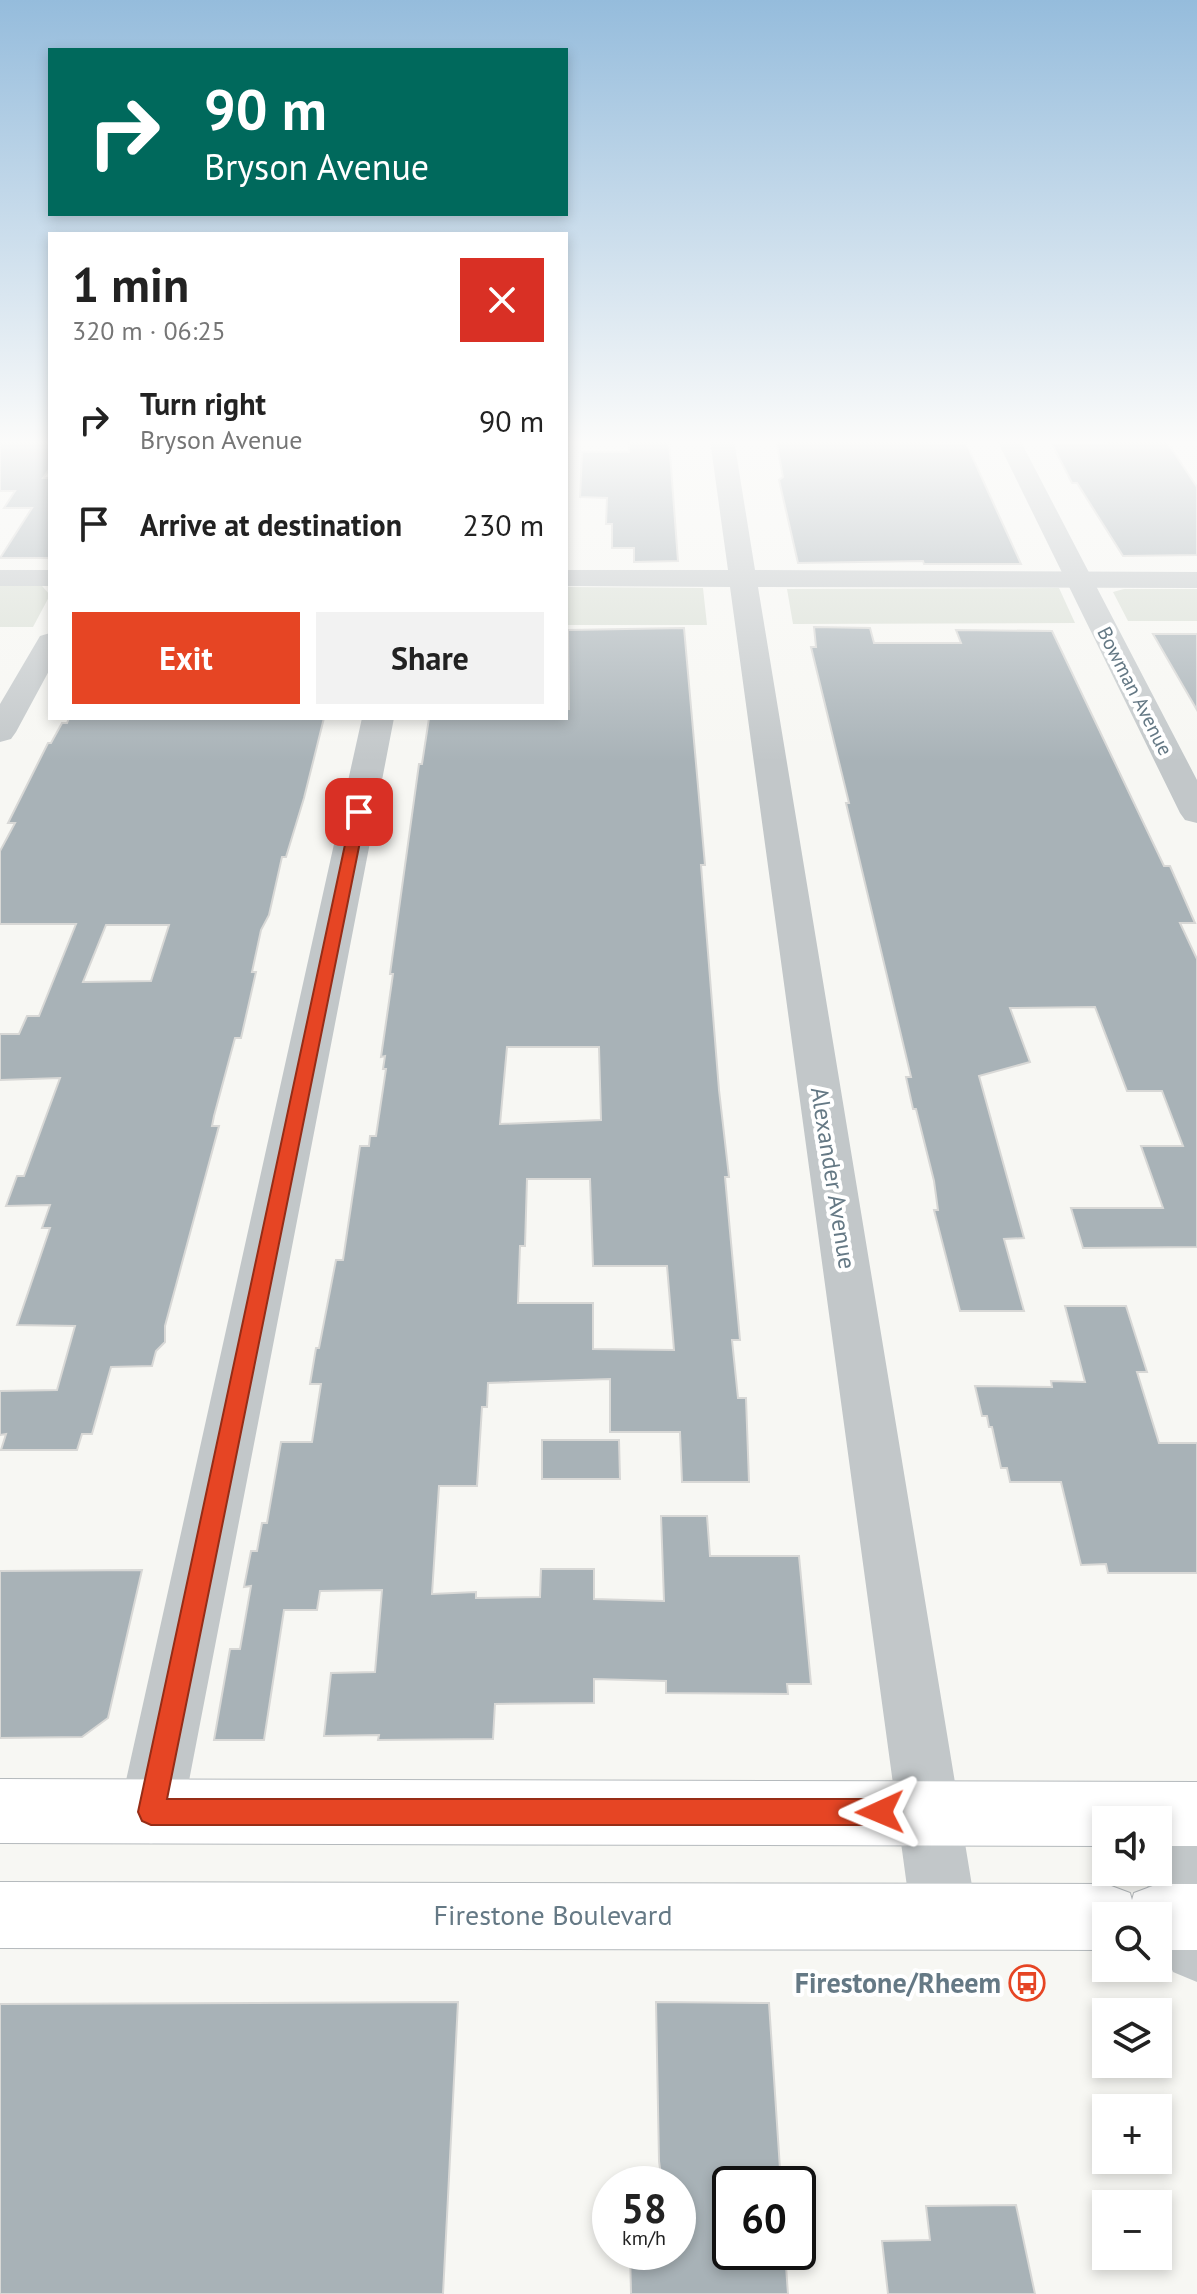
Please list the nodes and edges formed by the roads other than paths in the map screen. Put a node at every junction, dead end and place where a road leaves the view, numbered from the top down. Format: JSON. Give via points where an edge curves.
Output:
{"nodes":[{"id":1,"x":738,"y":547,"type":"edge"},
{"id":2,"x":1062,"y":547,"type":"edge"},
{"id":3,"x":0,"y":578,"type":"edge"},
{"id":4,"x":48,"y":578,"type":"edge"},
{"id":5,"x":568,"y":578,"type":"edge"},
{"id":6,"x":743,"y":578,"type":"junction"},
{"id":7,"x":1078,"y":579,"type":"junction"},
{"id":8,"x":1197,"y":580,"type":"edge"},
{"id":9,"x":48,"y":646,"type":"edge"},
{"id":10,"x":378,"y":720,"type":"edge"},
{"id":11,"x":0,"y":732,"type":"edge"},
{"id":12,"x":1197,"y":813,"type":"edge"},
{"id":13,"x":0,"y":1811,"type":"edge"},
{"id":14,"x":929,"y":1811,"type":"junction"},
{"id":15,"x":151,"y":1812,"type":"junction"},
{"id":16,"x":1179,"y":1814,"type":"edge"},
{"id":17,"x":0,"y":1915,"type":"edge"},
{"id":18,"x":944,"y":1916,"type":"junction"},
{"id":19,"x":1092,"y":1917,"type":"edge"},
{"id":20,"x":1185,"y":1925,"type":"edge"}],
"edges":[{"from":1,"to":6,"type":"street","name":"Alexander Avenue"},
{"from":2,"to":7,"type":"street","name":"Bowman Avenue"},
{"from":3,"to":4,"type":"street"},
{"from":5,"to":6,"type":"street"},
{"from":6,"to":7,"type":"street"},
{"from":6,"to":14,"type":"street","name":"Alexander Avenue"},
{"from":7,"to":8,"type":"street"},
{"from":7,"to":12,"type":"street","name":"Bowman Avenue"},
{"from":9,"to":11,"type":"street"},
{"from":10,"to":15,"type":"street"},
{"from":13,"to":15,"type":"main road"},
{"from":14,"to":15,"type":"main road"},
{"from":14,"to":16,"type":"main road"},
{"from":14,"to":18,"type":"street","name":"Alexander Avenue"},
{"from":16,"to":20,"type":"street"},
{"from":17,"to":18,"type":"main road","name":"Firestone Boulevard"},
{"from":18,"to":19,"type":"main road","name":"Firestone Boulevard"}]}
